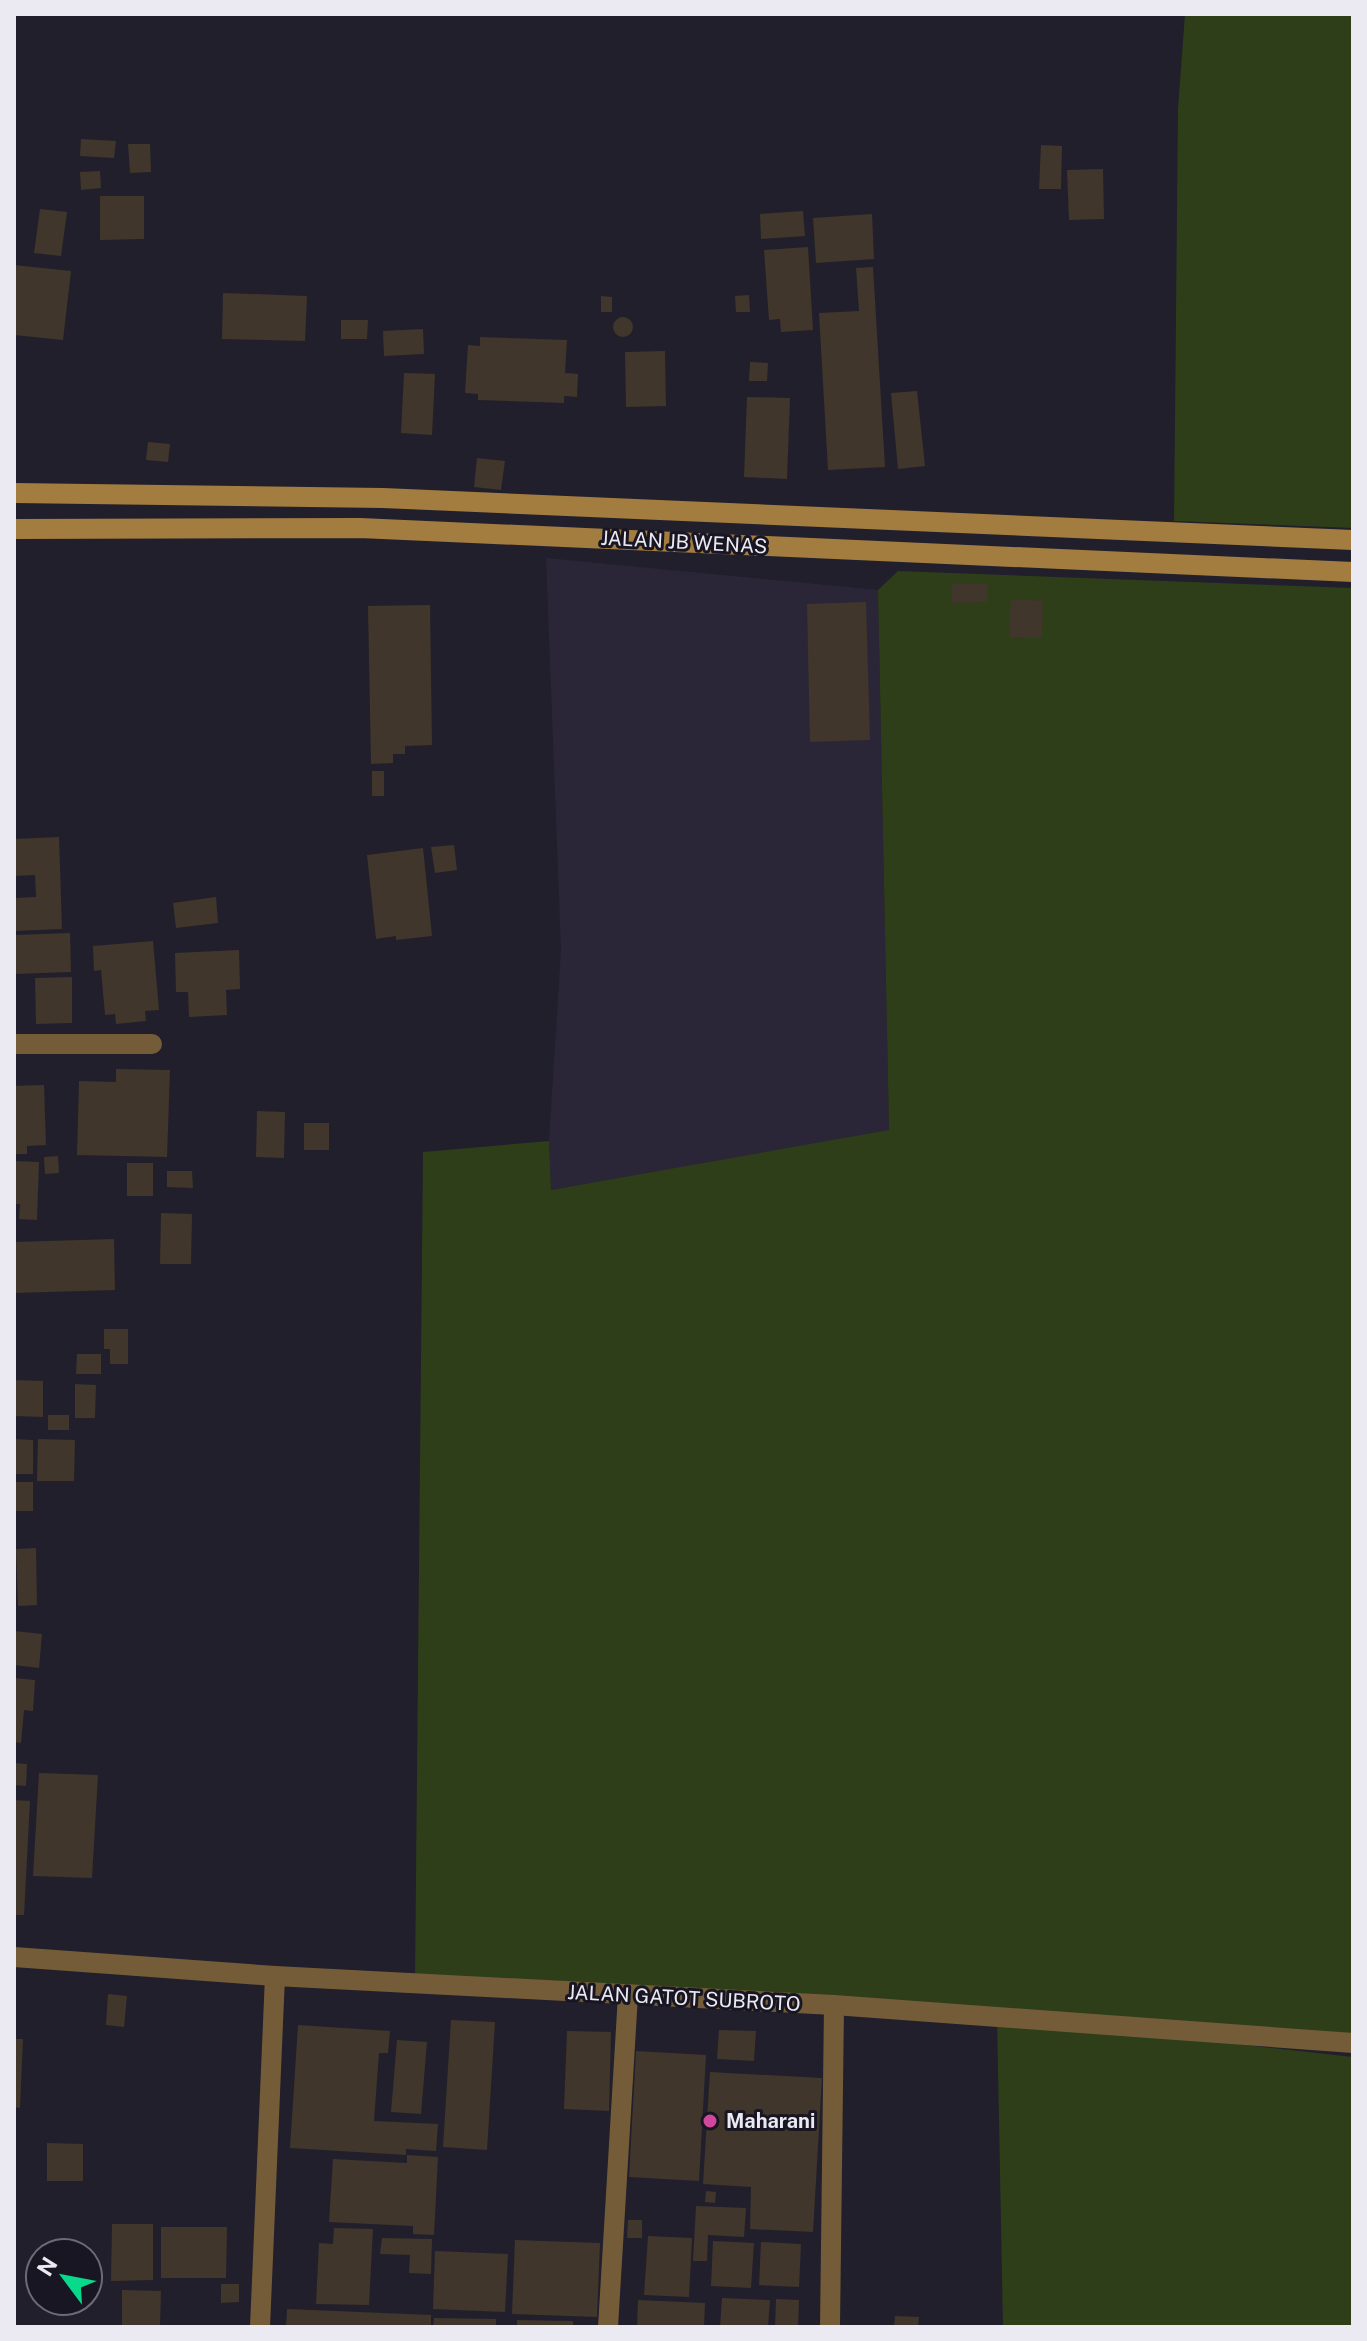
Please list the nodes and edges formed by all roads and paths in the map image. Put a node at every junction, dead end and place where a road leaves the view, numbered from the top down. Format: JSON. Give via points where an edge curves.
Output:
{"nodes":[{"id":1,"x":14,"y":493,"type":"edge"},
{"id":2,"x":677,"y":511,"type":"junction"},
{"id":3,"x":14,"y":529,"type":"edge"},
{"id":4,"x":1353,"y":540,"type":"edge"},
{"id":5,"x":675,"y":542,"type":"junction"},
{"id":6,"x":1353,"y":572,"type":"edge"},
{"id":7,"x":14,"y":1044,"type":"edge"},
{"id":8,"x":152,"y":1044,"type":"dead end"},
{"id":9,"x":14,"y":1957,"type":"edge"},
{"id":10,"x":275,"y":1976,"type":"junction"},
{"id":11,"x":628,"y":1995,"type":"junction"},
{"id":12,"x":834,"y":2005,"type":"junction"},
{"id":13,"x":1353,"y":2043,"type":"edge"},
{"id":14,"x":260,"y":2327,"type":"edge"},
{"id":15,"x":608,"y":2327,"type":"edge"},
{"id":16,"x":830,"y":2327,"type":"edge"}],
"edges":[{"from":1,"to":2,"type":"main road","name":"JALAN JB WENAS","via":[[383,498]]},
{"from":2,"to":4,"type":"main road","name":"JALAN JB WENAS"},
{"from":2,"to":5,"type":"main road"},
{"from":3,"to":5,"type":"main road","name":"JALAN JB WENAS","via":[[360,528]]},
{"from":5,"to":6,"type":"main road","name":"JALAN JB WENAS"},
{"from":7,"to":8,"type":"street"},
{"from":9,"to":10,"type":"street","name":"JALAN GATOT SUBROTO"},
{"from":10,"to":11,"type":"street","name":"JALAN GATOT SUBROTO"},
{"from":10,"to":14,"type":"street"},
{"from":11,"to":12,"type":"street","name":"JALAN GATOT SUBROTO"},
{"from":11,"to":15,"type":"street"},
{"from":12,"to":13,"type":"street","name":"JALAN GATOT SUBROTO"},
{"from":12,"to":16,"type":"street"}]}
